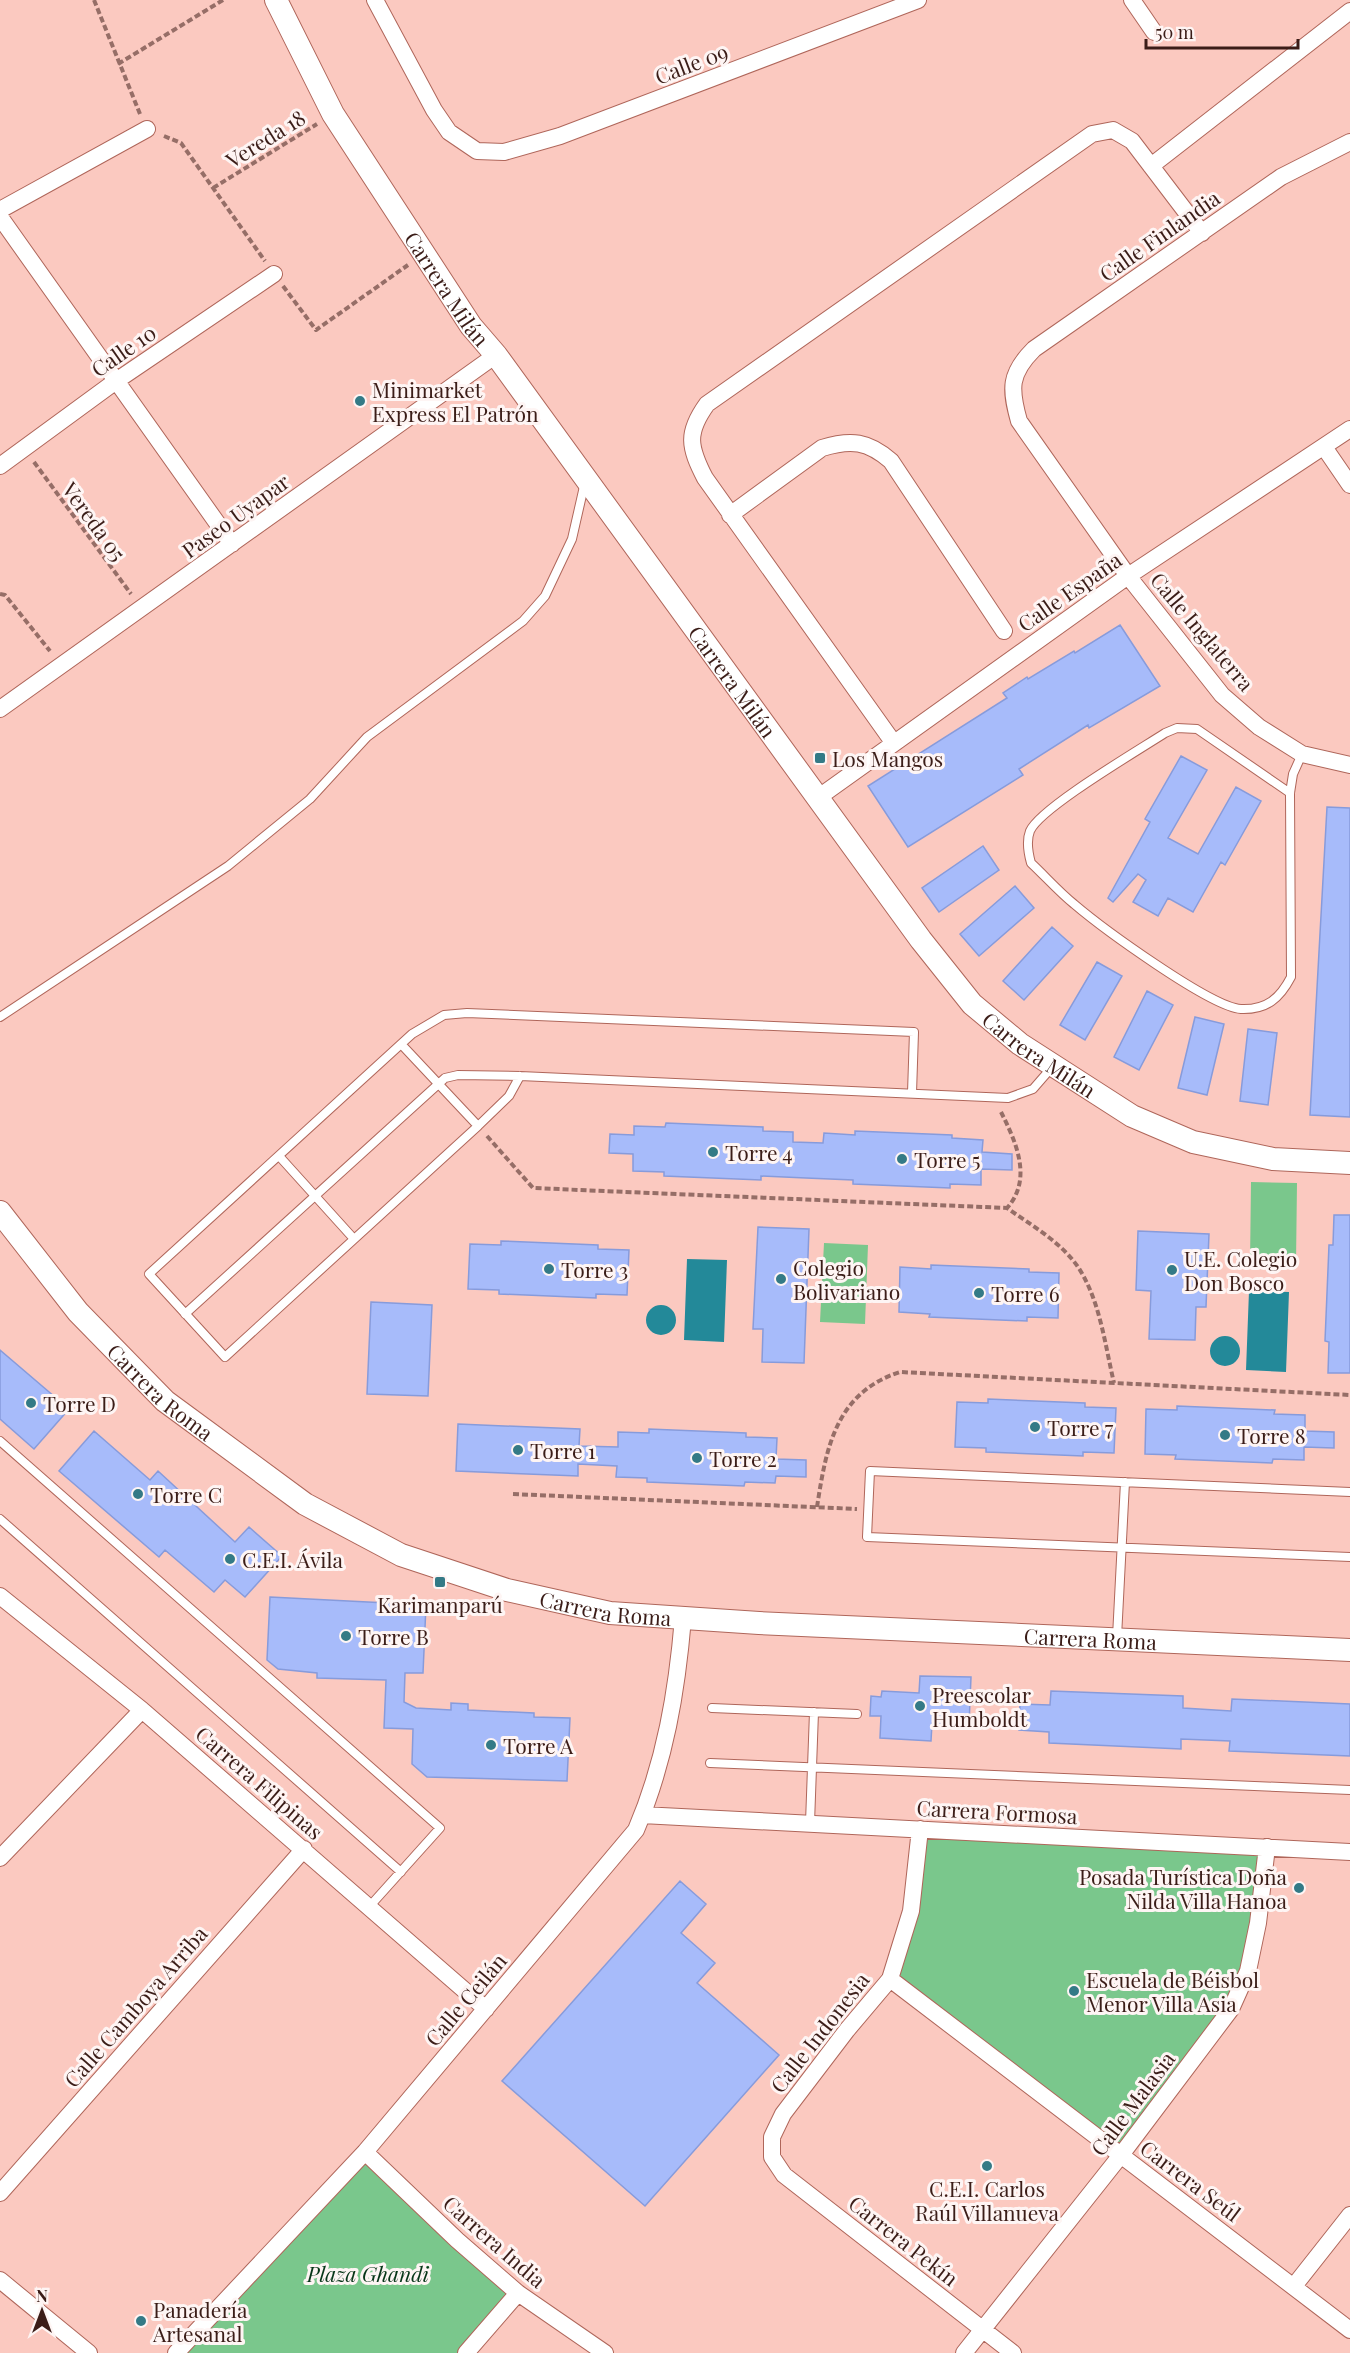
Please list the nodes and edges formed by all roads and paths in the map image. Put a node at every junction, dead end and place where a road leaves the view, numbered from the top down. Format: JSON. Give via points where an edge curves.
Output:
{"nodes":[{"id":1,"x":94,"y":0,"type":"edge"},
{"id":2,"x":223,"y":0,"type":"edge"},
{"id":3,"x":276,"y":0,"type":"edge"},
{"id":4,"x":375,"y":0,"type":"edge"},
{"id":5,"x":918,"y":0,"type":"edge"},
{"id":6,"x":1132,"y":0,"type":"edge"},
{"id":7,"x":1350,"y":11,"type":"edge"},
{"id":8,"x":1154,"y":32,"type":"dead end"},
{"id":9,"x":118,"y":64,"type":"junction"},
{"id":10,"x":333,"y":114,"type":"junction"},
{"id":11,"x":147,"y":129,"type":"junction"},
{"id":12,"x":1350,"y":142,"type":"edge"},
{"id":13,"x":1151,"y":166,"type":"junction"},
{"id":14,"x":213,"y":188,"type":"junction"},
{"id":15,"x":0,"y":210,"type":"edge"},
{"id":16,"x":0,"y":217,"type":"edge"},
{"id":17,"x":1202,"y":233,"type":"junction"},
{"id":18,"x":423,"y":255,"type":"junction"},
{"id":19,"x":274,"y":274,"type":"junction"},
{"id":20,"x":495,"y":356,"type":"junction"},
{"id":21,"x":116,"y":381,"type":"junction"},
{"id":22,"x":1012,"y":384,"type":"joint"},
{"id":23,"x":1350,"y":429,"type":"edge"},
{"id":24,"x":1324,"y":447,"type":"junction"},
{"id":25,"x":24,"y":450,"type":"junction"},
{"id":26,"x":0,"y":466,"type":"edge"},
{"id":27,"x":586,"y":479,"type":"junction"},
{"id":28,"x":1350,"y":486,"type":"edge"},
{"id":29,"x":730,"y":515,"type":"junction"},
{"id":30,"x":232,"y":544,"type":"junction"},
{"id":31,"x":1128,"y":576,"type":"junction"},
{"id":32,"x":0,"y":594,"type":"edge"},
{"id":33,"x":142,"y":609,"type":"junction"},
{"id":34,"x":1004,"y":631,"type":"dead end"},
{"id":35,"x":60,"y":664,"type":"junction"},
{"id":36,"x":0,"y":709,"type":"edge"},
{"id":37,"x":893,"y":742,"type":"junction"},
{"id":38,"x":1302,"y":754,"type":"junction"},
{"id":39,"x":1350,"y":765,"type":"edge"},
{"id":40,"x":1290,"y":793,"type":"junction"},
{"id":41,"x":819,"y":797,"type":"junction"},
{"id":42,"x":0,"y":1017,"type":"edge"},
{"id":43,"x":401,"y":1044,"type":"junction"},
{"id":44,"x":1053,"y":1066,"type":"junction"},
{"id":45,"x":520,"y":1076,"type":"junction"},
{"id":46,"x":438,"y":1083,"type":"junction"},
{"id":47,"x":912,"y":1093,"type":"junction"},
{"id":48,"x":994,"y":1098,"type":"junction"},
{"id":49,"x":478,"y":1126,"type":"junction"},
{"id":50,"x":279,"y":1156,"type":"junction"},
{"id":51,"x":1350,"y":1163,"type":"edge"},
{"id":52,"x":315,"y":1196,"type":"junction"},
{"id":53,"x":1006,"y":1208,"type":"junction"},
{"id":54,"x":0,"y":1212,"type":"edge"},
{"id":55,"x":354,"y":1239,"type":"junction"},
{"id":56,"x":185,"y":1314,"type":"junction"},
{"id":57,"x":1114,"y":1383,"type":"junction"},
{"id":58,"x":1350,"y":1395,"type":"edge"},
{"id":59,"x":0,"y":1441,"type":"edge"},
{"id":60,"x":1125,"y":1482,"type":"junction"},
{"id":61,"x":1350,"y":1492,"type":"edge"},
{"id":62,"x":513,"y":1494,"type":"dead end"},
{"id":63,"x":817,"y":1507,"type":"junction"},
{"id":64,"x":868,"y":1509,"type":"junction"},
{"id":65,"x":0,"y":1519,"type":"edge"},
{"id":66,"x":1121,"y":1547,"type":"junction"},
{"id":67,"x":1350,"y":1557,"type":"edge"},
{"id":68,"x":0,"y":1596,"type":"edge"},
{"id":69,"x":684,"y":1618,"type":"junction"},
{"id":70,"x":1117,"y":1639,"type":"junction"},
{"id":71,"x":1350,"y":1650,"type":"edge"},
{"id":72,"x":712,"y":1708,"type":"dead end"},
{"id":73,"x":141,"y":1710,"type":"junction"},
{"id":74,"x":814,"y":1712,"type":"junction"},
{"id":75,"x":857,"y":1714,"type":"dead end"},
{"id":76,"x":710,"y":1763,"type":"dead end"},
{"id":77,"x":812,"y":1767,"type":"junction"},
{"id":78,"x":1350,"y":1790,"type":"edge"},
{"id":79,"x":642,"y":1815,"type":"junction"},
{"id":80,"x":810,"y":1823,"type":"junction"},
{"id":81,"x":920,"y":1829,"type":"junction"},
{"id":82,"x":1267,"y":1847,"type":"junction"},
{"id":83,"x":304,"y":1849,"type":"junction"},
{"id":84,"x":1350,"y":1852,"type":"edge"},
{"id":85,"x":0,"y":1858,"type":"edge"},
{"id":86,"x":401,"y":1872,"type":"junction"},
{"id":87,"x":369,"y":1907,"type":"junction"},
{"id":88,"x":890,"y":1979,"type":"junction"},
{"id":89,"x":486,"y":2009,"type":"junction"},
{"id":90,"x":365,"y":2152,"type":"junction"},
{"id":91,"x":1121,"y":2155,"type":"junction"},
{"id":92,"x":772,"y":2157,"type":"joint"},
{"id":93,"x":0,"y":2193,"type":"edge"},
{"id":94,"x":1350,"y":2215,"type":"edge"},
{"id":95,"x":0,"y":2280,"type":"edge"},
{"id":96,"x":1294,"y":2286,"type":"junction"},
{"id":97,"x":518,"y":2293,"type":"junction"},
{"id":98,"x":982,"y":2330,"type":"junction"},
{"id":99,"x":1350,"y":2330,"type":"edge"},
{"id":100,"x":89,"y":2353,"type":"edge"},
{"id":101,"x":176,"y":2353,"type":"edge"},
{"id":102,"x":466,"y":2353,"type":"edge"},
{"id":103,"x":605,"y":2353,"type":"edge"},
{"id":104,"x":964,"y":2353,"type":"edge"},
{"id":105,"x":1012,"y":2353,"type":"edge"}],
"edges":[{"from":1,"to":9,"type":"path"},
{"from":2,"to":9,"type":"path"},
{"from":3,"to":10,"type":"street","name":"Carrera Milán"},
{"from":4,"to":5,"type":"street","name":"Calle 09","via":[[449,132],[477,151],[504,152],[560,136]]},
{"from":6,"to":8,"type":"street"},
{"from":7,"to":13,"type":"street"},
{"from":9,"to":11,"type":"path"},
{"from":10,"to":14,"type":"path","name":"Vereda 18"},
{"from":10,"to":18,"type":"street","name":"Carrera Milán"},
{"from":11,"to":14,"type":"path","via":[[181,143]]},
{"from":11,"to":15,"type":"street"},
{"from":12,"to":17,"type":"street","name":"Calle Finlandia","via":[[1281,177]]},
{"from":13,"to":17,"type":"street"},
{"from":13,"to":29,"type":"street","via":[[1123,134],[1113,130],[1092,134],[707,404],[692,434],[692,453]]},
{"from":14,"to":19,"type":"path"},
{"from":16,"to":21,"type":"street"},
{"from":17,"to":22,"type":"street","name":"Calle Finlandia","via":[[1034,350],[1020,363]]},
{"from":18,"to":19,"type":"path","via":[[315,330]]},
{"from":18,"to":20,"type":"street","name":"Carrera Milán"},
{"from":19,"to":21,"type":"street","name":"Calle 10"},
{"from":20,"to":27,"type":"street","name":"Carrera Milán"},
{"from":20,"to":30,"type":"street","name":"Paseo Uyapar"},
{"from":21,"to":25,"type":"street","name":"Calle 10"},
{"from":21,"to":30,"type":"street"},
{"from":22,"to":31,"type":"street","name":"Calle Inglaterra","via":[[1019,421]]},
{"from":23,"to":24,"type":"street","name":"Calle España"},
{"from":24,"to":28,"type":"street"},
{"from":24,"to":31,"type":"street","name":"Calle España"},
{"from":25,"to":26,"type":"street","name":"Calle 10"},
{"from":25,"to":33,"type":"path","name":"Vereda 05"},
{"from":27,"to":41,"type":"street","name":"Carrera Milán"},
{"from":27,"to":42,"type":"lane","via":[[572,539],[545,596],[523,621],[367,737],[310,799],[228,866]]},
{"from":29,"to":34,"type":"street","via":[[822,448],[840,442],[876,448],[891,461]]},
{"from":29,"to":37,"type":"street"},
{"from":30,"to":33,"type":"street","name":"Paseo Uyapar"},
{"from":31,"to":37,"type":"street","name":"Calle España"},
{"from":31,"to":38,"type":"street","name":"Calle Inglaterra","via":[[1222,695],[1259,727]]},
{"from":32,"to":35,"type":"path","via":[[5,595]]},
{"from":33,"to":35,"type":"street","name":"Paseo Uyapar"},
{"from":35,"to":36,"type":"street","name":"Paseo Uyapar"},
{"from":37,"to":41,"type":"street","name":"Calle España"},
{"from":38,"to":39,"type":"street","name":"Calle Inglaterra"},
{"from":38,"to":40,"type":"lane"},
{"from":40,"to":40,"type":"lane","via":[[1197,729],[1177,728],[1046,812],[1030,830],[1028,853],[1031,862],[1074,905],[1193,989],[1239,1009],[1263,1007],[1284,992],[1291,977]]},
{"from":41,"to":44,"type":"street","name":"Carrera Milán","via":[[972,1004]]},
{"from":43,"to":46,"type":"lane"},
{"from":43,"to":47,"type":"lane","via":[[433,1020],[454,1013],[914,1032]]},
{"from":43,"to":50,"type":"lane"},
{"from":44,"to":48,"type":"lane","via":[[1026,1094]]},
{"from":44,"to":51,"type":"street","name":"Carrera Milán","via":[[1132,1116],[1192,1142],[1273,1159]]},
{"from":45,"to":46,"type":"lane","via":[[458,1075]]},
{"from":45,"to":47,"type":"lane"},
{"from":45,"to":49,"type":"lane","via":[[509,1096]]},
{"from":46,"to":49,"type":"lane"},
{"from":46,"to":52,"type":"lane"},
{"from":47,"to":48,"type":"lane"},
{"from":48,"to":53,"type":"path","via":[[1019,1150],[1020,1188]]},
{"from":49,"to":53,"type":"path","via":[[533,1188]]},
{"from":49,"to":55,"type":"lane"},
{"from":50,"to":52,"type":"lane"},
{"from":50,"to":56,"type":"lane","via":[[149,1274]]},
{"from":52,"to":55,"type":"lane"},
{"from":52,"to":56,"type":"lane"},
{"from":53,"to":57,"type":"path","via":[[1052,1241],[1078,1267],[1096,1308]]},
{"from":54,"to":69,"type":"street","name":"Carrera Roma","via":[[78,1312],[165,1401],[304,1504],[401,1555],[507,1590],[610,1613]]},
{"from":55,"to":56,"type":"lane","via":[[225,1357]]},
{"from":57,"to":58,"type":"path"},
{"from":57,"to":63,"type":"path","via":[[900,1372],[886,1376],[864,1392],[837,1423],[825,1455]]},
{"from":59,"to":86,"type":"lane","via":[[440,1828]]},
{"from":60,"to":61,"type":"lane"},
{"from":60,"to":64,"type":"lane","via":[[870,1471]]},
{"from":60,"to":66,"type":"lane"},
{"from":62,"to":63,"type":"path"},
{"from":63,"to":64,"type":"path"},
{"from":64,"to":66,"type":"lane","via":[[867,1537]]},
{"from":65,"to":86,"type":"lane"},
{"from":66,"to":67,"type":"lane"},
{"from":66,"to":70,"type":"lane"},
{"from":68,"to":73,"type":"street","name":"Carrera Filipinas"},
{"from":69,"to":70,"type":"street","name":"Carrera Roma"},
{"from":69,"to":79,"type":"street","name":"Calle Ceilán","via":[[669,1727]]},
{"from":70,"to":71,"type":"street","name":"Carrera Roma"},
{"from":72,"to":74,"type":"lane"},
{"from":73,"to":83,"type":"street","name":"Carrera Filipinas"},
{"from":73,"to":85,"type":"street"},
{"from":74,"to":75,"type":"lane"},
{"from":74,"to":77,"type":"lane"},
{"from":76,"to":77,"type":"lane"},
{"from":77,"to":78,"type":"lane"},
{"from":77,"to":80,"type":"lane"},
{"from":79,"to":80,"type":"street","name":"Carrera Formosa"},
{"from":79,"to":89,"type":"street","name":"Calle Ceilán","via":[[636,1830]]},
{"from":80,"to":81,"type":"street","name":"Carrera Formosa"},
{"from":81,"to":82,"type":"street","name":"Carrera Formosa"},
{"from":81,"to":88,"type":"street","name":"Calle Indonesia","via":[[911,1911]]},
{"from":82,"to":84,"type":"street","name":"Carrera Formosa"},
{"from":82,"to":91,"type":"street","name":"Calle Malasia","via":[[1248,1971],[1231,2009]]},
{"from":83,"to":87,"type":"street","name":"Carrera Filipinas"},
{"from":83,"to":93,"type":"street","name":"Calle Camboya Arriba"},
{"from":86,"to":87,"type":"lane"},
{"from":87,"to":89,"type":"street","name":"Carrera Filipinas"},
{"from":88,"to":91,"type":"street","name":"Carrera Seúl"},
{"from":88,"to":92,"type":"street","name":"Calle Indonesia","via":[[783,2114],[772,2138]]},
{"from":89,"to":90,"type":"street","name":"Calle Ceilán"},
{"from":90,"to":97,"type":"street","name":"Carrera India"},
{"from":90,"to":101,"type":"street","name":"Calle Ceilán"},
{"from":91,"to":96,"type":"street","name":"Carrera Seúl"},
{"from":91,"to":98,"type":"street","name":"Calle Malasia"},
{"from":92,"to":98,"type":"street","name":"Carrera Pekín","via":[[784,2175]]},
{"from":94,"to":96,"type":"street"},
{"from":95,"to":100,"type":"street"},
{"from":96,"to":99,"type":"street","name":"Carrera Seúl"},
{"from":97,"to":102,"type":"street"},
{"from":97,"to":103,"type":"street","name":"Carrera India"},
{"from":98,"to":104,"type":"street","name":"Calle Malasia"},
{"from":98,"to":105,"type":"street","name":"Carrera Pekín"}]}
